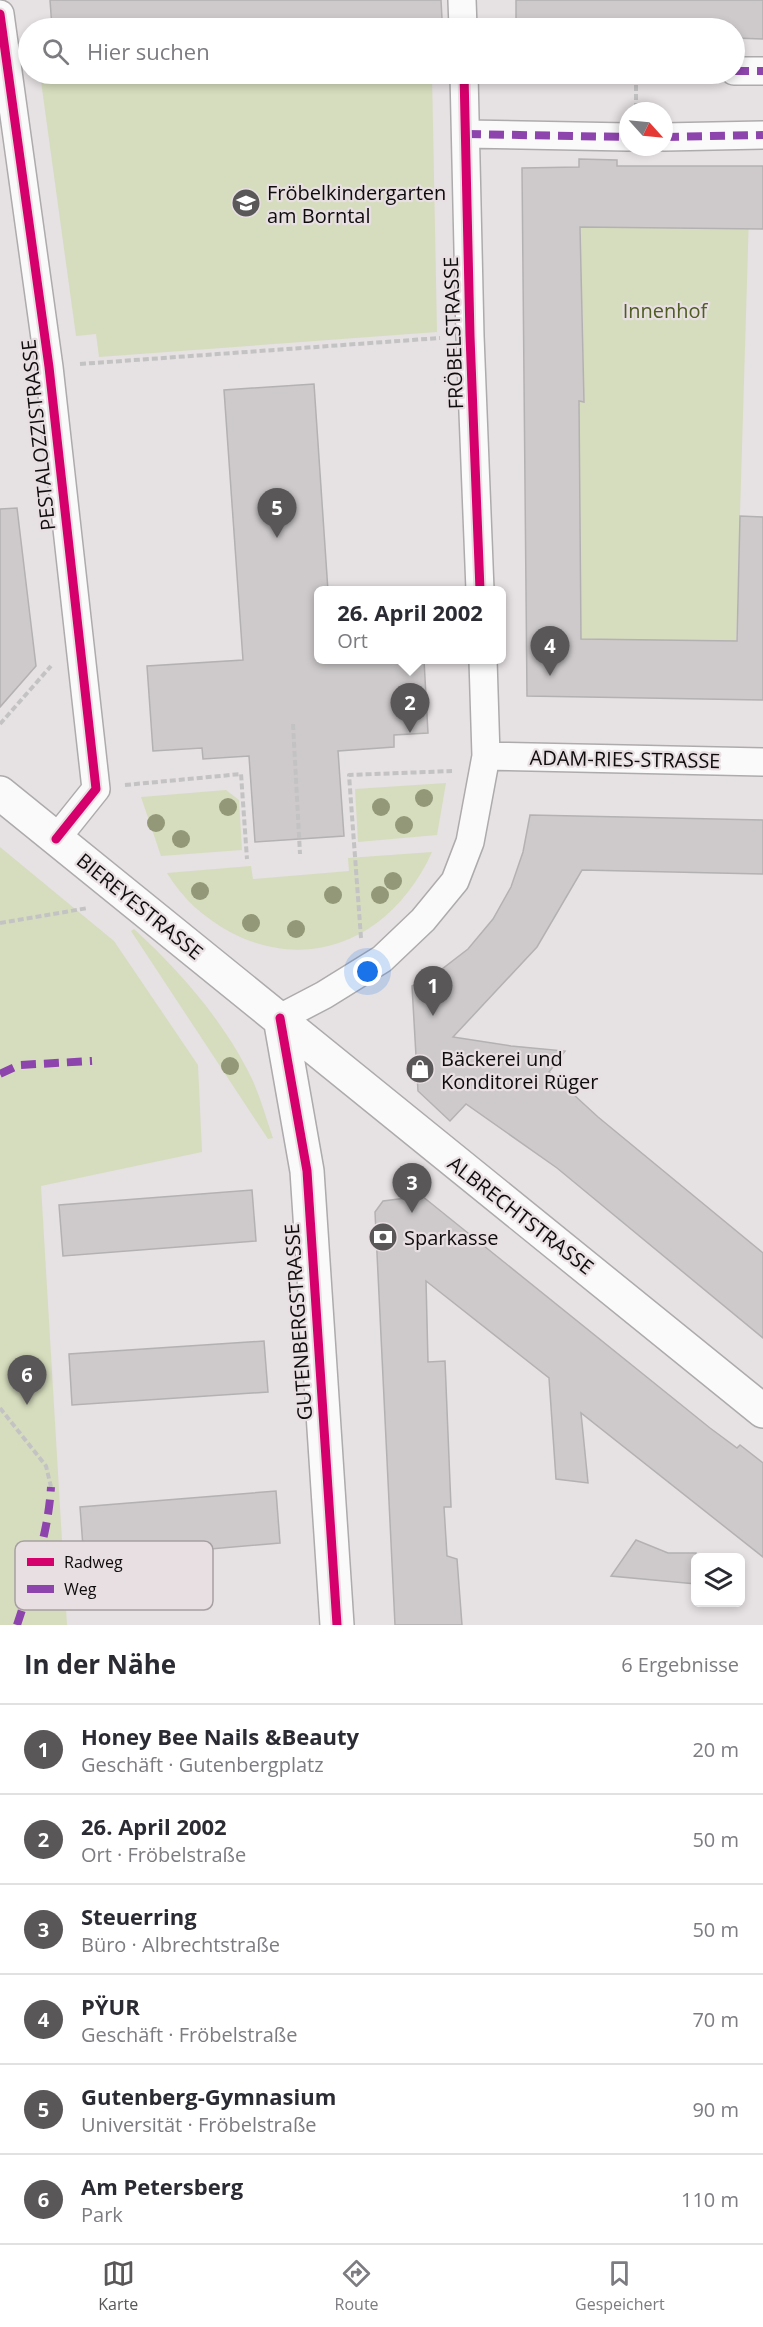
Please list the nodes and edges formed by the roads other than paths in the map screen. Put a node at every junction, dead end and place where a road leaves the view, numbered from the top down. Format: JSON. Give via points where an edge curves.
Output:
{"nodes":[{"id":1,"x":462,"y":0,"type":"edge"},
{"id":2,"x":0,"y":14,"type":"edge"},
{"id":3,"x":463,"y":18,"type":"edge"},
{"id":4,"x":745,"y":71,"type":"edge"},
{"id":5,"x":763,"y":71,"type":"edge"},
{"id":6,"x":464,"y":84,"type":"edge"},
{"id":7,"x":466,"y":134,"type":"junction"},
{"id":8,"x":763,"y":135,"type":"edge"},
{"id":9,"x":619,"y":137,"type":"edge"},
{"id":10,"x":673,"y":137,"type":"edge"},
{"id":11,"x":480,"y":586,"type":"edge"},
{"id":12,"x":483,"y":664,"type":"edge"},
{"id":13,"x":486,"y":756,"type":"junction"},
{"id":14,"x":763,"y":762,"type":"edge"},
{"id":15,"x":0,"y":793,"type":"edge"},
{"id":16,"x":56,"y":839,"type":"junction"},
{"id":17,"x":280,"y":1018,"type":"junction"},
{"id":18,"x":763,"y":1411,"type":"edge"},
{"id":19,"x":337,"y":1625,"type":"edge"}],
"edges":[{"from":1,"to":3,"type":"street"},
{"from":2,"to":16,"type":"street","name":"PESTALOZZISTRASSE","via":[[49,367],[96,789]]},
{"from":4,"to":5,"type":"street"},
{"from":6,"to":7,"type":"street","name":"FRÖBELSTRASSE"},
{"from":7,"to":9,"type":"street"},
{"from":7,"to":11,"type":"street","name":"FRÖBELSTRASSE"},
{"from":8,"to":10,"type":"street"},
{"from":12,"to":13,"type":"street"},
{"from":13,"to":14,"type":"street","name":"ADAM-RIES-STRASSE"},
{"from":13,"to":17,"type":"street","via":[[470,842],[455,881],[423,920],[382,959]]},
{"from":15,"to":16,"type":"main road","name":"BIEREYESTRASSE"},
{"from":16,"to":17,"type":"main road","name":"BIEREYESTRASSE"},
{"from":17,"to":18,"type":"main road","name":"ALBRECHTSTRASSE","via":[[400,1120]]},
{"from":17,"to":19,"type":"main road","name":"GUTENBERGSTRASSE","via":[[307,1171]]}]}
